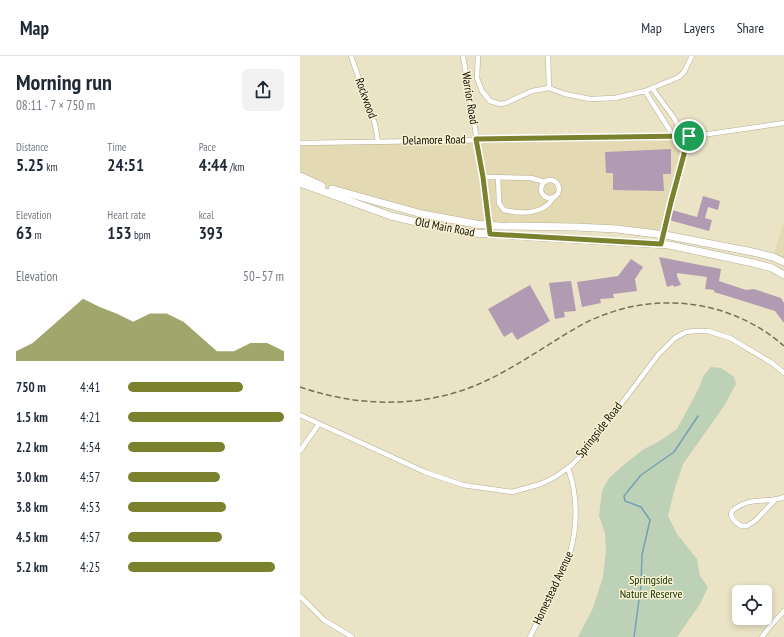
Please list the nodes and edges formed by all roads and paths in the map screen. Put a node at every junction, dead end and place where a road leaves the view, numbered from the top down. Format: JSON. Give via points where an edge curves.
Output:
{"nodes":[{"id":1,"x":351,"y":56,"type":"edge"},
{"id":2,"x":463,"y":56,"type":"edge"},
{"id":3,"x":478,"y":56,"type":"edge"},
{"id":4,"x":548,"y":56,"type":"edge"},
{"id":5,"x":692,"y":56,"type":"edge"},
{"id":6,"x":549,"y":88,"type":"junction"},
{"id":7,"x":652,"y":88,"type":"junction"},
{"id":8,"x":645,"y":91,"type":"junction"},
{"id":9,"x":784,"y":123,"type":"edge"},
{"id":10,"x":683,"y":136,"type":"junction"},
{"id":11,"x":689,"y":136,"type":"junction"},
{"id":12,"x":674,"y":137,"type":"junction"},
{"id":13,"x":476,"y":139,"type":"junction"},
{"id":14,"x":378,"y":142,"type":"junction"},
{"id":15,"x":300,"y":143,"type":"edge"},
{"id":16,"x":300,"y":176,"type":"edge"},
{"id":17,"x":483,"y":177,"type":"junction"},
{"id":18,"x":498,"y":177,"type":"junction"},
{"id":19,"x":545,"y":182,"type":"junction"},
{"id":20,"x":300,"y":183,"type":"edge"},
{"id":21,"x":553,"y":198,"type":"junction"},
{"id":22,"x":490,"y":226,"type":"junction"},
{"id":23,"x":490,"y":234,"type":"junction"},
{"id":24,"x":663,"y":235,"type":"junction"},
{"id":25,"x":661,"y":244,"type":"junction"},
{"id":26,"x":784,"y":262,"type":"edge"},
{"id":27,"x":784,"y":275,"type":"edge"},
{"id":28,"x":784,"y":373,"type":"edge"},
{"id":29,"x":300,"y":415,"type":"edge"},
{"id":30,"x":319,"y":424,"type":"junction"},
{"id":31,"x":300,"y":451,"type":"edge"},
{"id":32,"x":568,"y":468,"type":"junction"},
{"id":33,"x":784,"y":497,"type":"edge"},
{"id":34,"x":774,"y":501,"type":"junction"},
{"id":35,"x":300,"y":596,"type":"edge"},
{"id":36,"x":784,"y":611,"type":"edge"},
{"id":37,"x":352,"y":637,"type":"edge"},
{"id":38,"x":530,"y":637,"type":"edge"},
{"id":39,"x":762,"y":637,"type":"edge"}],
"edges":[{"from":1,"to":14,"type":"street","name":"Rockwood","via":[[375,124]]},
{"from":2,"to":13,"type":"street","name":"Warrior Road"},
{"from":3,"to":6,"type":"street","via":[[477,78],[486,97],[494,103],[506,103],[532,91]]},
{"from":4,"to":6,"type":"street"},
{"from":5,"to":7,"type":"street","via":[[679,77]]},
{"from":6,"to":8,"type":"street","via":[[590,99],[607,99]]},
{"from":7,"to":8,"type":"street"},
{"from":7,"to":10,"type":"street","via":[[674,118]]},
{"from":8,"to":12,"type":"street"},
{"from":9,"to":11,"type":"street","name":"Delamore Road"},
{"from":10,"to":11,"type":"street","name":"Delamore Road"},
{"from":10,"to":12,"type":"street","name":"Delamore Road"},
{"from":11,"to":24,"type":"street"},
{"from":12,"to":13,"type":"street","name":"Delamore Road"},
{"from":13,"to":14,"type":"street","name":"Delamore Road"},
{"from":13,"to":17,"type":"street","name":"Warrior Road"},
{"from":14,"to":15,"type":"street","name":"Delamore Road"},
{"from":16,"to":22,"type":"main road","name":"Old Main Road","via":[[324,187],[422,214]]},
{"from":17,"to":18,"type":"street"},
{"from":17,"to":22,"type":"street","name":"Warrior Road"},
{"from":18,"to":19,"type":"street","via":[[531,178]]},
{"from":18,"to":21,"type":"street","via":[[499,203],[504,210],[534,212]]},
{"from":19,"to":21,"type":"street","via":[[541,188],[542,193],[547,198]]},
{"from":19,"to":21,"type":"street","via":[[553,181],[559,186],[558,193]]},
{"from":20,"to":23,"type":"main road","name":"Old Main Road","via":[[391,216],[472,233]]},
{"from":22,"to":23,"type":"street","name":"Warrior Road"},
{"from":22,"to":24,"type":"main road","name":"Old Main Road","via":[[600,228]]},
{"from":23,"to":25,"type":"main road","name":"Old Main Road"},
{"from":24,"to":25,"type":"street"},
{"from":24,"to":26,"type":"main road","name":"Old Main Road","via":[[753,252]]},
{"from":25,"to":27,"type":"main road","name":"Old Main Road","via":[[753,263],[772,268]]},
{"from":28,"to":32,"type":"street","name":"Springside Road","via":[[757,353],[730,338],[701,330],[686,332],[666,346],[588,448]]},
{"from":29,"to":30,"type":"street","name":"Springside Road"},
{"from":30,"to":31,"type":"street"},
{"from":30,"to":32,"type":"street","name":"Springside Road","via":[[424,472],[463,486],[512,492],[541,484]]},
{"from":32,"to":38,"type":"street","name":"Homestead Avenue","via":[[574,487],[576,516],[573,543],[563,572]]},
{"from":33,"to":34,"type":"street"},
{"from":34,"to":34,"type":"street","via":[[756,520],[746,526],[741,526],[731,515],[732,510],[745,502]]},
{"from":35,"to":37,"type":"street","via":[[324,620]]},
{"from":36,"to":39,"type":"street"}]}
